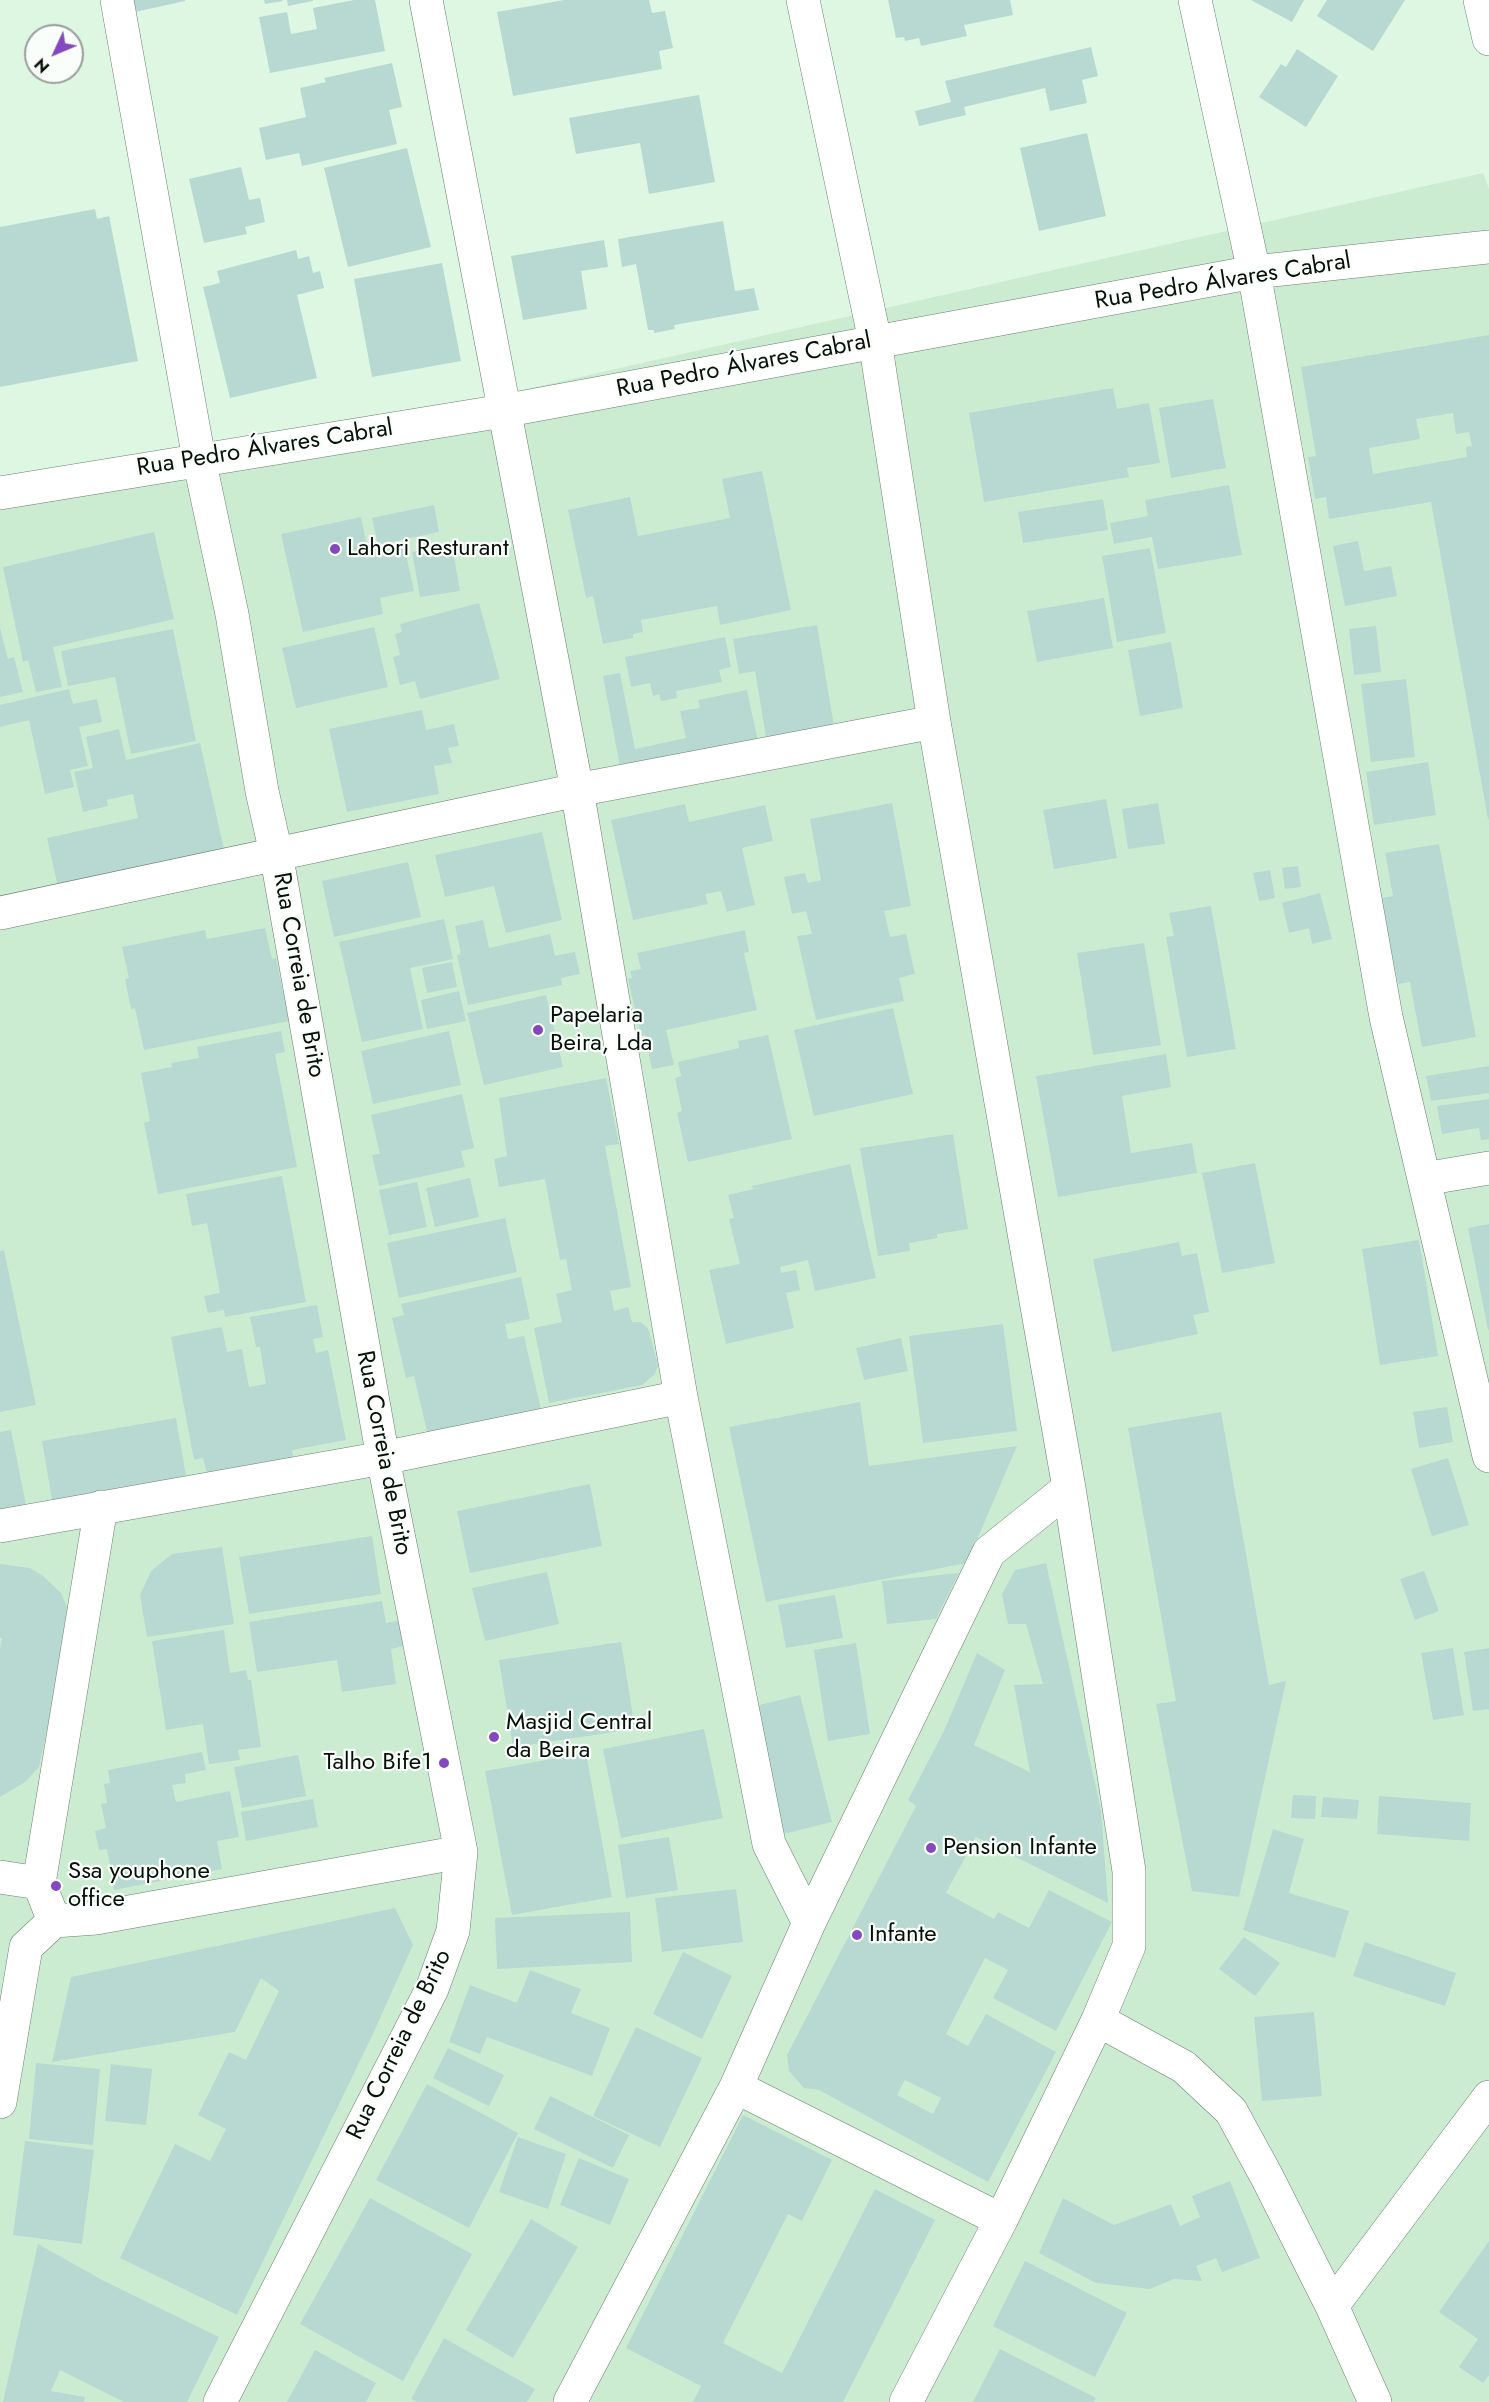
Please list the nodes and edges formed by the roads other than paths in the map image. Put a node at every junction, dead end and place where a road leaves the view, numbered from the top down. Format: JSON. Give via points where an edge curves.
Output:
{"nodes":[{"id":1,"x":117,"y":0,"type":"edge"},
{"id":2,"x":426,"y":0,"type":"edge"},
{"id":3,"x":803,"y":0,"type":"edge"},
{"id":4,"x":1195,"y":0,"type":"edge"},
{"id":5,"x":1480,"y":0,"type":"edge"},
{"id":6,"x":1489,"y":39,"type":"edge"},
{"id":7,"x":1489,"y":247,"type":"edge"},
{"id":8,"x":1254,"y":272,"type":"junction"},
{"id":9,"x":875,"y":341,"type":"junction"},
{"id":10,"x":503,"y":411,"type":"junction"},
{"id":11,"x":199,"y":459,"type":"junction"},
{"id":12,"x":0,"y":493,"type":"edge"},
{"id":13,"x":934,"y":722,"type":"junction"},
{"id":14,"x":577,"y":790,"type":"junction"},
{"id":15,"x":276,"y":853,"type":"junction"},
{"id":16,"x":0,"y":913,"type":"edge"},
{"id":17,"x":1489,"y":1167,"type":"edge"},
{"id":18,"x":1424,"y":1179,"type":"junction"},
{"id":19,"x":681,"y":1397,"type":"junction"},
{"id":20,"x":1489,"y":1456,"type":"edge"},
{"id":21,"x":382,"y":1458,"type":"junction"},
{"id":22,"x":1069,"y":1488,"type":"junction"},
{"id":23,"x":101,"y":1508,"type":"junction"},
{"id":24,"x":0,"y":1526,"type":"edge"},
{"id":25,"x":461,"y":1852,"type":"junction"},
{"id":26,"x":0,"y":1877,"type":"edge"},
{"id":27,"x":39,"y":1883,"type":"junction"},
{"id":28,"x":54,"y":1921,"type":"junction"},
{"id":29,"x":809,"y":1923,"type":"junction"},
{"id":30,"x":13,"y":1946,"type":"edge"},
{"id":31,"x":1098,"y":2020,"type":"junction"},
{"id":32,"x":736,"y":2087,"type":"junction"},
{"id":33,"x":1489,"y":2097,"type":"edge"},
{"id":34,"x":0,"y":2102,"type":"edge"},
{"id":35,"x":1000,"y":2220,"type":"junction"},
{"id":36,"x":1332,"y":2306,"type":"junction"},
{"id":37,"x":220,"y":2402,"type":"edge"},
{"id":38,"x":570,"y":2402,"type":"edge"},
{"id":39,"x":906,"y":2402,"type":"edge"},
{"id":40,"x":1375,"y":2402,"type":"edge"}],
"edges":[{"from":1,"to":11,"type":"street","name":"Rua Correia de Brito"},
{"from":2,"to":10,"type":"street"},
{"from":3,"to":9,"type":"street"},
{"from":4,"to":8,"type":"street"},
{"from":5,"to":6,"type":"street"},
{"from":7,"to":8,"type":"street","name":"Rua Pedro Álvares Cabral"},
{"from":8,"to":9,"type":"street","name":"Rua Pedro Álvares Cabral"},
{"from":8,"to":18,"type":"street","via":[[1386,1017]]},
{"from":9,"to":10,"type":"street","name":"Rua Pedro Álvares Cabral"},
{"from":9,"to":13,"type":"street"},
{"from":10,"to":11,"type":"street","name":"Rua Pedro Álvares Cabral"},
{"from":10,"to":14,"type":"street"},
{"from":11,"to":12,"type":"street","name":"Rua Pedro Álvares Cabral"},
{"from":11,"to":15,"type":"street","name":"Rua Correia de Brito"},
{"from":13,"to":14,"type":"street"},
{"from":13,"to":22,"type":"street"},
{"from":14,"to":15,"type":"street"},
{"from":14,"to":19,"type":"street"},
{"from":15,"to":16,"type":"street"},
{"from":15,"to":21,"type":"street","name":"Rua Correia de Brito"},
{"from":17,"to":18,"type":"street"},
{"from":18,"to":20,"type":"street"},
{"from":19,"to":21,"type":"street"},
{"from":19,"to":29,"type":"street","via":[[769,1844]]},
{"from":21,"to":23,"type":"street"},
{"from":21,"to":25,"type":"street","name":"Rua Correia de Brito"},
{"from":22,"to":29,"type":"street","via":[[989,1552]]},
{"from":22,"to":31,"type":"street","via":[[1129,1871],[1129,1946]]},
{"from":23,"to":24,"type":"street"},
{"from":23,"to":27,"type":"street"},
{"from":25,"to":28,"type":"street","via":[[96,1918]]},
{"from":25,"to":37,"type":"street","name":"Rua Correia de Brito","via":[[453,1931],[432,1989]]},
{"from":26,"to":27,"type":"street"},
{"from":27,"to":28,"type":"street"},
{"from":28,"to":30,"type":"street"},
{"from":29,"to":32,"type":"street"},
{"from":30,"to":34,"type":"street"},
{"from":31,"to":35,"type":"street"},
{"from":31,"to":36,"type":"street","via":[[1184,2067],[1231,2111]]},
{"from":32,"to":35,"type":"street"},
{"from":32,"to":38,"type":"street"},
{"from":33,"to":36,"type":"street"},
{"from":35,"to":39,"type":"street"},
{"from":36,"to":40,"type":"street"}]}
